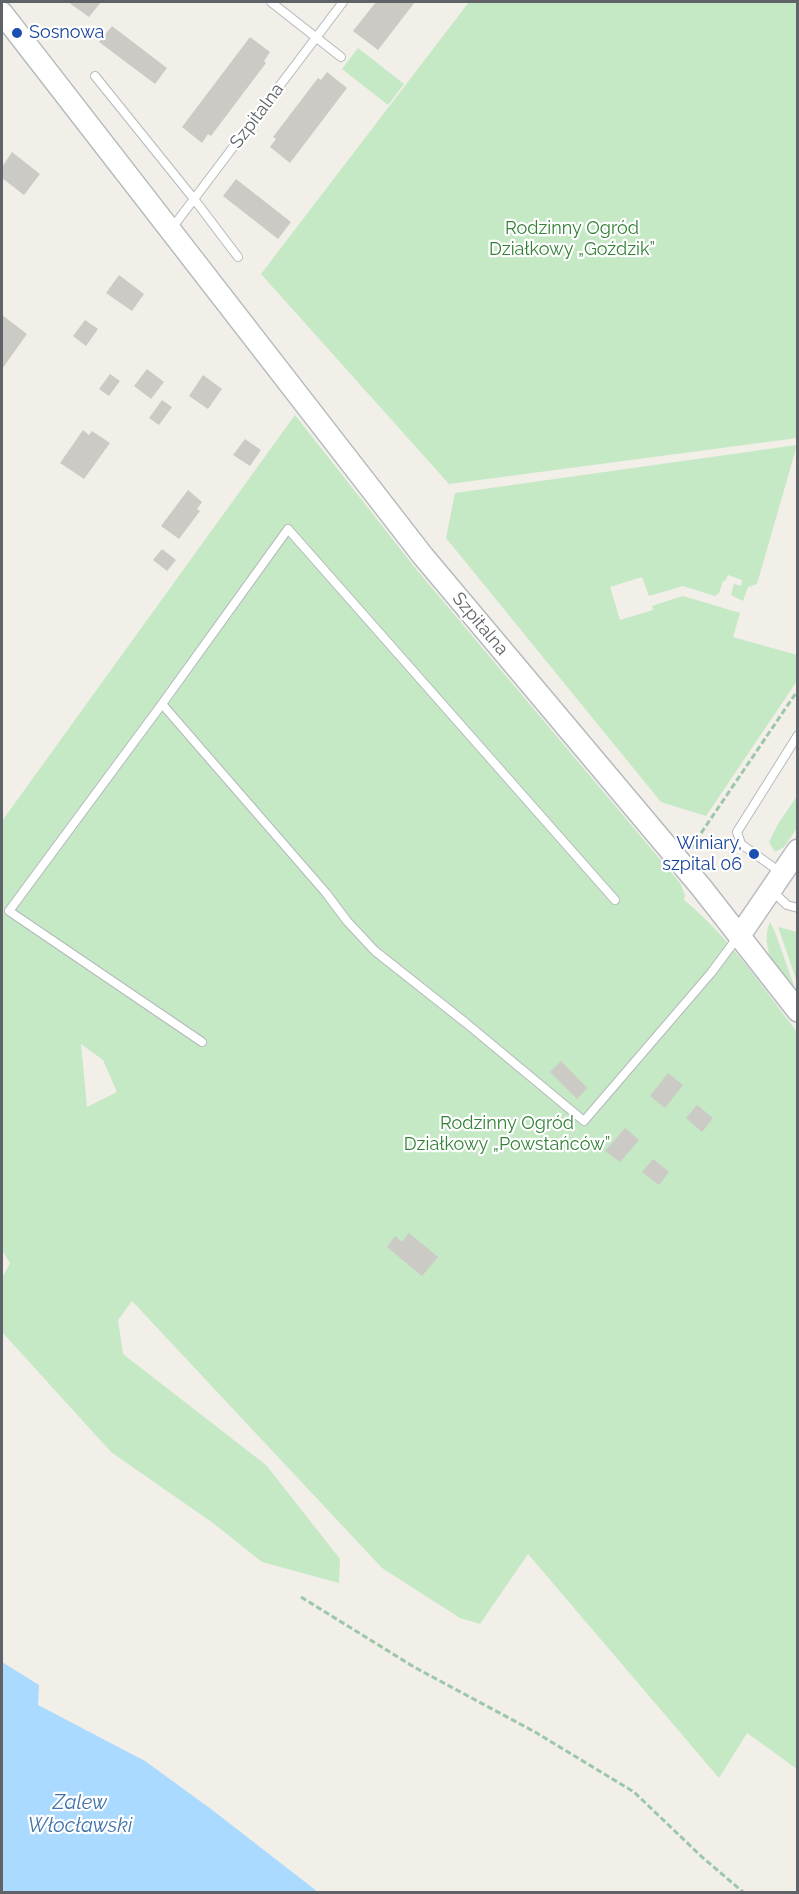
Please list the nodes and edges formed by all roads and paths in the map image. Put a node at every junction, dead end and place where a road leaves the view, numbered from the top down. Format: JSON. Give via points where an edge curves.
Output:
{"nodes":[{"id":1,"x":271,"y":2,"type":"edge"},
{"id":2,"x":343,"y":2,"type":"edge"},
{"id":3,"x":2,"y":13,"type":"edge"},
{"id":4,"x":317,"y":37,"type":"junction"},
{"id":5,"x":341,"y":57,"type":"dead end"},
{"id":6,"x":95,"y":76,"type":"dead end"},
{"id":7,"x":194,"y":199,"type":"junction"},
{"id":8,"x":170,"y":230,"type":"junction"},
{"id":9,"x":238,"y":257,"type":"dead end"},
{"id":10,"x":798,"y":690,"type":"edge"},
{"id":11,"x":162,"y":704,"type":"junction"},
{"id":12,"x":798,"y":735,"type":"edge"},
{"id":13,"x":798,"y":850,"type":"edge"},
{"id":14,"x":686,"y":855,"type":"dead end"},
{"id":15,"x":776,"y":881,"type":"junction"},
{"id":16,"x":615,"y":900,"type":"dead end"},
{"id":17,"x":798,"y":908,"type":"edge"},
{"id":18,"x":740,"y":935,"type":"junction"},
{"id":19,"x":798,"y":1011,"type":"edge"},
{"id":20,"x":202,"y":1042,"type":"dead end"},
{"id":21,"x":301,"y":1597,"type":"dead end"},
{"id":22,"x":743,"y":1893,"type":"edge"}],
"edges":[{"from":1,"to":4,"type":"lane"},
{"from":2,"to":4,"type":"lane","name":"Szpitalna"},
{"from":3,"to":8,"type":"street","name":"Szpitalna"},
{"from":4,"to":5,"type":"lane"},
{"from":4,"to":7,"type":"lane","name":"Szpitalna"},
{"from":6,"to":7,"type":"lane"},
{"from":7,"to":8,"type":"lane","name":"Szpitalna"},
{"from":7,"to":9,"type":"lane"},
{"from":8,"to":18,"type":"street","name":"Szpitalna","via":[[423,556]]},
{"from":10,"to":14,"type":"path"},
{"from":11,"to":16,"type":"lane","via":[[288,529]]},
{"from":11,"to":18,"type":"lane","via":[[375,951],[584,1121]]},
{"from":11,"to":20,"type":"lane","via":[[9,911]]},
{"from":12,"to":15,"type":"lane","via":[[737,832],[741,844]]},
{"from":13,"to":15,"type":"street"},
{"from":15,"to":17,"type":"lane","via":[[787,905]]},
{"from":15,"to":18,"type":"street"},
{"from":18,"to":19,"type":"street","name":"Szpitalna"},
{"from":21,"to":22,"type":"path","via":[[414,1667],[536,1732],[634,1792]]}]}
